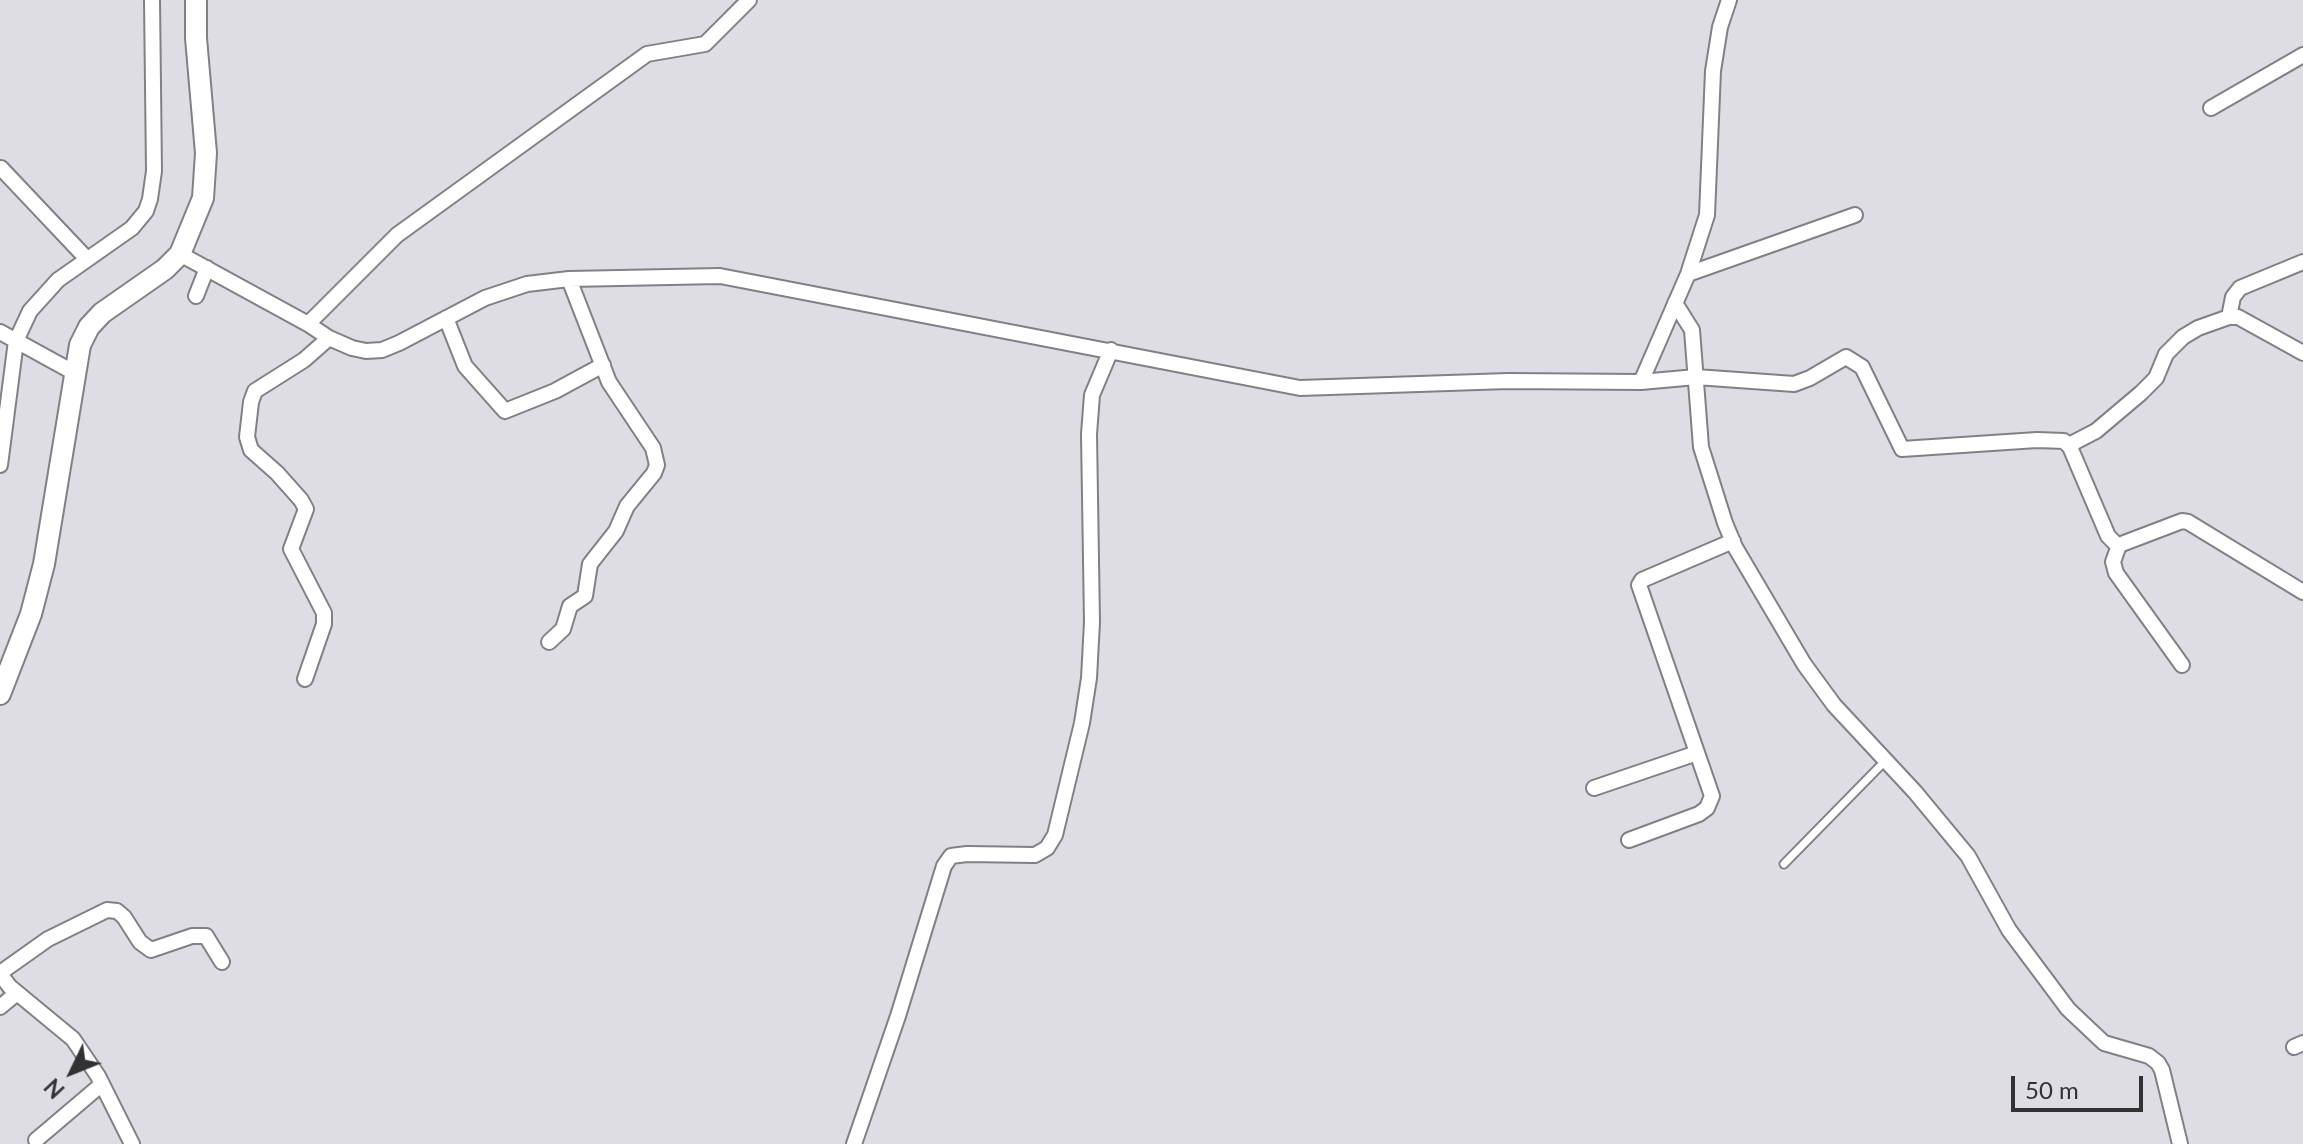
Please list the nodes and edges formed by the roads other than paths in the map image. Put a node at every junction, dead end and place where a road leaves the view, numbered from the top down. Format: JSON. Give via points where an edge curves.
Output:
{"nodes":[{"id":1,"x":152,"y":0,"type":"edge"},
{"id":2,"x":196,"y":0,"type":"edge"},
{"id":3,"x":749,"y":0,"type":"edge"},
{"id":4,"x":1729,"y":0,"type":"edge"},
{"id":5,"x":2303,"y":55,"type":"edge"},
{"id":6,"x":2211,"y":108,"type":"dead end"},
{"id":7,"x":1,"y":168,"type":"edge"},
{"id":8,"x":1855,"y":215,"type":"dead end"},
{"id":9,"x":180,"y":254,"type":"junction"},
{"id":10,"x":87,"y":259,"type":"junction"},
{"id":11,"x":2303,"y":262,"type":"edge"},
{"id":12,"x":207,"y":268,"type":"junction"},
{"id":13,"x":1688,"y":274,"type":"junction"},
{"id":14,"x":569,"y":279,"type":"junction"},
{"id":15,"x":196,"y":296,"type":"dead end"},
{"id":16,"x":1675,"y":303,"type":"junction"},
{"id":17,"x":2229,"y":317,"type":"junction"},
{"id":18,"x":446,"y":318,"type":"junction"},
{"id":19,"x":308,"y":324,"type":"junction"},
{"id":20,"x":0,"y":332,"type":"edge"},
{"id":21,"x":329,"y":338,"type":"junction"},
{"id":22,"x":16,"y":341,"type":"junction"},
{"id":23,"x":1111,"y":350,"type":"junction"},
{"id":24,"x":2303,"y":353,"type":"edge"},
{"id":25,"x":603,"y":365,"type":"junction"},
{"id":26,"x":73,"y":372,"type":"junction"},
{"id":27,"x":1696,"y":377,"type":"junction"},
{"id":28,"x":1641,"y":382,"type":"junction"},
{"id":29,"x":2069,"y":445,"type":"junction"},
{"id":30,"x":0,"y":465,"type":"edge"},
{"id":31,"x":1733,"y":541,"type":"junction"},
{"id":32,"x":2119,"y":545,"type":"junction"},
{"id":33,"x":2303,"y":592,"type":"edge"},
{"id":34,"x":549,"y":642,"type":"dead end"},
{"id":35,"x":2182,"y":665,"type":"dead end"},
{"id":36,"x":305,"y":679,"type":"dead end"},
{"id":37,"x":0,"y":694,"type":"edge"},
{"id":38,"x":1697,"y":753,"type":"junction"},
{"id":39,"x":1886,"y":760,"type":"junction"},
{"id":40,"x":1594,"y":788,"type":"dead end"},
{"id":41,"x":1629,"y":840,"type":"dead end"},
{"id":42,"x":1784,"y":864,"type":"dead end"},
{"id":43,"x":222,"y":962,"type":"dead end"},
{"id":44,"x":0,"y":973,"type":"edge"},
{"id":45,"x":17,"y":993,"type":"junction"},
{"id":46,"x":0,"y":1007,"type":"edge"},
{"id":47,"x":102,"y":1084,"type":"junction"},
{"id":48,"x":36,"y":1140,"type":"dead end"},
{"id":49,"x":132,"y":1144,"type":"edge"},
{"id":50,"x":854,"y":1144,"type":"edge"},
{"id":51,"x":2180,"y":1144,"type":"edge"}],
"edges":[{"from":1,"to":10,"type":"street","via":[[150,199],[132,228]]},
{"from":2,"to":9,"type":"main road","via":[[205,174],[203,198]]},
{"from":3,"to":19,"type":"street","via":[[705,44],[647,54],[397,235]]},
{"from":4,"to":13,"type":"street","via":[[1713,71],[1710,201]]},
{"from":5,"to":6,"type":"street"},
{"from":7,"to":10,"type":"street"},
{"from":8,"to":13,"type":"street"},
{"from":9,"to":12,"type":"street"},
{"from":9,"to":26,"type":"main road","via":[[89,327]]},
{"from":10,"to":22,"type":"street","via":[[30,311]]},
{"from":11,"to":17,"type":"street","via":[[2240,288]]},
{"from":12,"to":15,"type":"street"},
{"from":12,"to":19,"type":"street","via":[[221,284]]},
{"from":13,"to":16,"type":"street"},
{"from":14,"to":18,"type":"street","via":[[505,290]]},
{"from":14,"to":23,"type":"street","via":[[720,276]]},
{"from":14,"to":25,"type":"street"},
{"from":16,"to":27,"type":"street","via":[[1692,330]]},
{"from":16,"to":28,"type":"street"},
{"from":17,"to":24,"type":"street"},
{"from":17,"to":29,"type":"street","via":[[2183,337],[2141,393],[2096,431]]},
{"from":18,"to":21,"type":"street","via":[[382,350],[352,348]]},
{"from":18,"to":25,"type":"street","via":[[465,366],[505,411]]},
{"from":19,"to":21,"type":"street"},
{"from":20,"to":22,"type":"street"},
{"from":21,"to":36,"type":"street","via":[[255,391],[247,437],[251,450],[306,509],[291,549],[324,613],[324,624]]},
{"from":22,"to":26,"type":"street"},
{"from":22,"to":30,"type":"street"},
{"from":23,"to":28,"type":"street","via":[[1300,388]]},
{"from":23,"to":50,"type":"street","via":[[1092,395],[1089,434],[1089,678],[1055,835],[1035,855],[967,854],[951,856],[944,866]]},
{"from":25,"to":34,"type":"street","via":[[653,448],[657,465],[588,568],[585,596],[570,606],[563,629]]},
{"from":26,"to":37,"type":"main road","via":[[44,564]]},
{"from":27,"to":28,"type":"street"},
{"from":27,"to":29,"type":"street","via":[[1794,384],[1846,357],[1862,367],[1902,449],[2037,440]]},
{"from":27,"to":31,"type":"street","via":[[1704,458]]},
{"from":29,"to":32,"type":"street","via":[[2108,536]]},
{"from":31,"to":38,"type":"street","via":[[1639,585]]},
{"from":31,"to":39,"type":"street","via":[[1819,687]]},
{"from":32,"to":33,"type":"street","via":[[2185,521]]},
{"from":32,"to":35,"type":"street","via":[[2113,562],[2116,573]]},
{"from":38,"to":40,"type":"street"},
{"from":38,"to":41,"type":"street","via":[[1712,796],[1707,808]]},
{"from":39,"to":42,"type":"lane"},
{"from":39,"to":51,"type":"street","via":[[1968,856],[2009,930],[2068,1009],[2104,1043],[2158,1063]]},
{"from":43,"to":44,"type":"street","via":[[206,936],[151,950],[124,917],[107,910],[48,939]]},
{"from":44,"to":45,"type":"street"},
{"from":45,"to":46,"type":"street"},
{"from":45,"to":47,"type":"street","via":[[73,1039]]},
{"from":47,"to":48,"type":"street"},
{"from":47,"to":49,"type":"street"}]}
